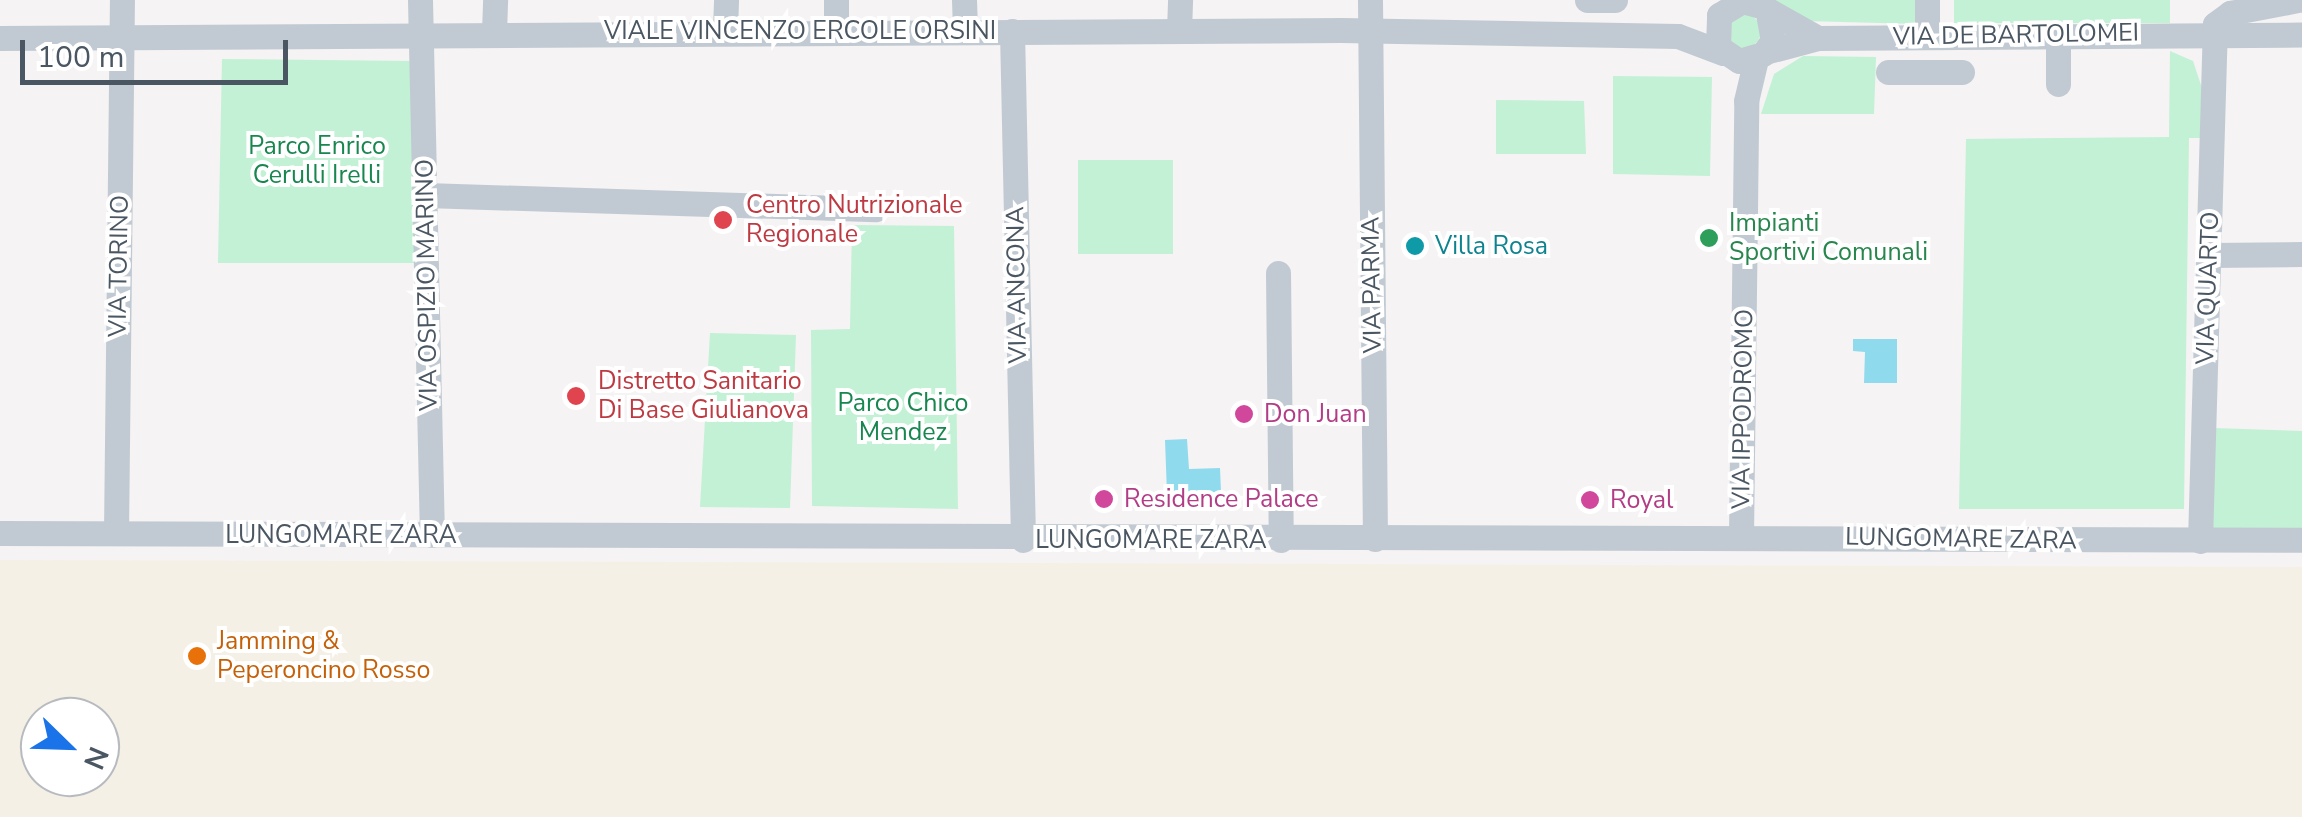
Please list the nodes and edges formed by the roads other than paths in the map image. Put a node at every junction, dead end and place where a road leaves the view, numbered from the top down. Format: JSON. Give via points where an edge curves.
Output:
{"nodes":[{"id":1,"x":122,"y":0,"type":"edge"},
{"id":2,"x":420,"y":0,"type":"edge"},
{"id":3,"x":496,"y":0,"type":"edge"},
{"id":4,"x":726,"y":0,"type":"edge"},
{"id":5,"x":836,"y":0,"type":"edge"},
{"id":6,"x":964,"y":0,"type":"edge"},
{"id":7,"x":1180,"y":0,"type":"edge"},
{"id":8,"x":1370,"y":0,"type":"edge"},
{"id":9,"x":1587,"y":0,"type":"edge"},
{"id":10,"x":1615,"y":0,"type":"edge"},
{"id":11,"x":1926,"y":0,"type":"edge"},
{"id":12,"x":1943,"y":0,"type":"edge"},
{"id":13,"x":2298,"y":0,"type":"edge"},
{"id":14,"x":1743,"y":6,"type":"edge"},
{"id":15,"x":725,"y":30,"type":"junction"},
{"id":16,"x":836,"y":30,"type":"junction"},
{"id":17,"x":965,"y":30,"type":"junction"},
{"id":18,"x":1012,"y":31,"type":"junction"},
{"id":19,"x":1179,"y":31,"type":"junction"},
{"id":20,"x":1370,"y":31,"type":"junction"},
{"id":21,"x":494,"y":32,"type":"junction"},
{"id":22,"x":2214,"y":34,"type":"junction"},
{"id":23,"x":2302,"y":34,"type":"edge"},
{"id":24,"x":420,"y":35,"type":"junction"},
{"id":25,"x":1934,"y":35,"type":"junction"},
{"id":26,"x":2058,"y":35,"type":"junction"},
{"id":27,"x":1678,"y":36,"type":"junction"},
{"id":28,"x":0,"y":38,"type":"edge"},
{"id":29,"x":1818,"y":38,"type":"junction"},
{"id":30,"x":122,"y":39,"type":"junction"},
{"id":31,"x":1744,"y":56,"type":"junction"},
{"id":32,"x":1888,"y":72,"type":"dead end"},
{"id":33,"x":1962,"y":72,"type":"dead end"},
{"id":34,"x":2058,"y":84,"type":"dead end"},
{"id":35,"x":425,"y":195,"type":"junction"},
{"id":36,"x":876,"y":210,"type":"dead end"},
{"id":37,"x":2209,"y":254,"type":"junction"},
{"id":38,"x":2302,"y":254,"type":"edge"},
{"id":39,"x":1278,"y":273,"type":"dead end"},
{"id":40,"x":116,"y":533,"type":"junction"},
{"id":41,"x":0,"y":534,"type":"edge"},
{"id":42,"x":432,"y":535,"type":"junction"},
{"id":43,"x":1742,"y":537,"type":"junction"},
{"id":44,"x":1022,"y":540,"type":"junction"},
{"id":45,"x":1282,"y":540,"type":"junction"},
{"id":46,"x":1376,"y":540,"type":"junction"},
{"id":47,"x":2302,"y":540,"type":"edge"},
{"id":48,"x":2200,"y":541,"type":"junction"}],
"edges":[{"from":1,"to":30,"type":"street","name":"VIA TORINO"},
{"from":2,"to":24,"type":"street","name":"VIA OSPIZIO MARINO"},
{"from":3,"to":21,"type":"street"},
{"from":4,"to":15,"type":"street"},
{"from":5,"to":16,"type":"street"},
{"from":6,"to":17,"type":"street"},
{"from":7,"to":19,"type":"street"},
{"from":8,"to":20,"type":"street","name":"VIA PARMA"},
{"from":9,"to":10,"type":"street"},
{"from":11,"to":25,"type":"street"},
{"from":12,"to":25,"type":"street"},
{"from":13,"to":22,"type":"street","via":[[2230,13],[2215,24]]},
{"from":14,"to":27,"type":"street"},
{"from":14,"to":29,"type":"street","name":"VIA DE BARTOLOMEI"},
{"from":14,"to":31,"type":"street","name":"VIA IPPODROMO","via":[[1715,39]]},
{"from":14,"to":31,"type":"street","name":"VIA IPPODROMO","via":[[1774,30]]},
{"from":15,"to":16,"type":"street","name":"VIALE VINCENZO ERCOLE ORSINI"},
{"from":15,"to":21,"type":"street","name":"VIALE VINCENZO ERCOLE ORSINI"},
{"from":16,"to":17,"type":"street","name":"VIALE VINCENZO ERCOLE ORSINI"},
{"from":17,"to":18,"type":"street","name":"VIALE VINCENZO ERCOLE ORSINI"},
{"from":18,"to":19,"type":"street","name":"VIALE VINCENZO ERCOLE ORSINI"},
{"from":18,"to":44,"type":"street","name":"VIA ANCONA"},
{"from":19,"to":20,"type":"street","name":"VIALE VINCENZO ERCOLE ORSINI"},
{"from":20,"to":27,"type":"street","name":"VIALE VINCENZO ERCOLE ORSINI"},
{"from":20,"to":46,"type":"street","name":"VIA PARMA"},
{"from":21,"to":24,"type":"street","name":"VIALE VINCENZO ERCOLE ORSINI"},
{"from":22,"to":23,"type":"street","name":"VIA DE BARTOLOMEI"},
{"from":22,"to":26,"type":"street","name":"VIA DE BARTOLOMEI"},
{"from":22,"to":37,"type":"street","name":"VIA QUARTO"},
{"from":24,"to":30,"type":"street","name":"VIALE VINCENZO ERCOLE ORSINI"},
{"from":24,"to":35,"type":"street","name":"VIA OSPIZIO MARINO"},
{"from":25,"to":26,"type":"street","name":"VIA DE BARTOLOMEI"},
{"from":25,"to":29,"type":"street","name":"VIA DE BARTOLOMEI"},
{"from":26,"to":34,"type":"street"},
{"from":27,"to":31,"type":"street"},
{"from":28,"to":30,"type":"street","name":"VIALE VINCENZO ERCOLE ORSINI"},
{"from":29,"to":31,"type":"street","name":"VIA DE BARTOLOMEI"},
{"from":30,"to":40,"type":"street","name":"VIA TORINO"},
{"from":31,"to":43,"type":"street","name":"VIA IPPODROMO"},
{"from":32,"to":33,"type":"street"},
{"from":35,"to":36,"type":"street"},
{"from":35,"to":42,"type":"street","name":"VIA OSPIZIO MARINO","via":[[439,332]]},
{"from":37,"to":38,"type":"street"},
{"from":37,"to":48,"type":"street","name":"VIA QUARTO"},
{"from":39,"to":45,"type":"street"},
{"from":40,"to":41,"type":"street","name":"LUNGOMARE ZARA"},
{"from":40,"to":42,"type":"street","name":"LUNGOMARE ZARA"},
{"from":42,"to":44,"type":"street","name":"LUNGOMARE ZARA"},
{"from":43,"to":46,"type":"street","name":"LUNGOMARE ZARA"},
{"from":43,"to":48,"type":"street","name":"LUNGOMARE ZARA"},
{"from":44,"to":45,"type":"street","name":"LUNGOMARE ZARA"},
{"from":45,"to":46,"type":"street","name":"LUNGOMARE ZARA"},
{"from":47,"to":48,"type":"street","name":"LUNGOMARE ZARA"}]}
